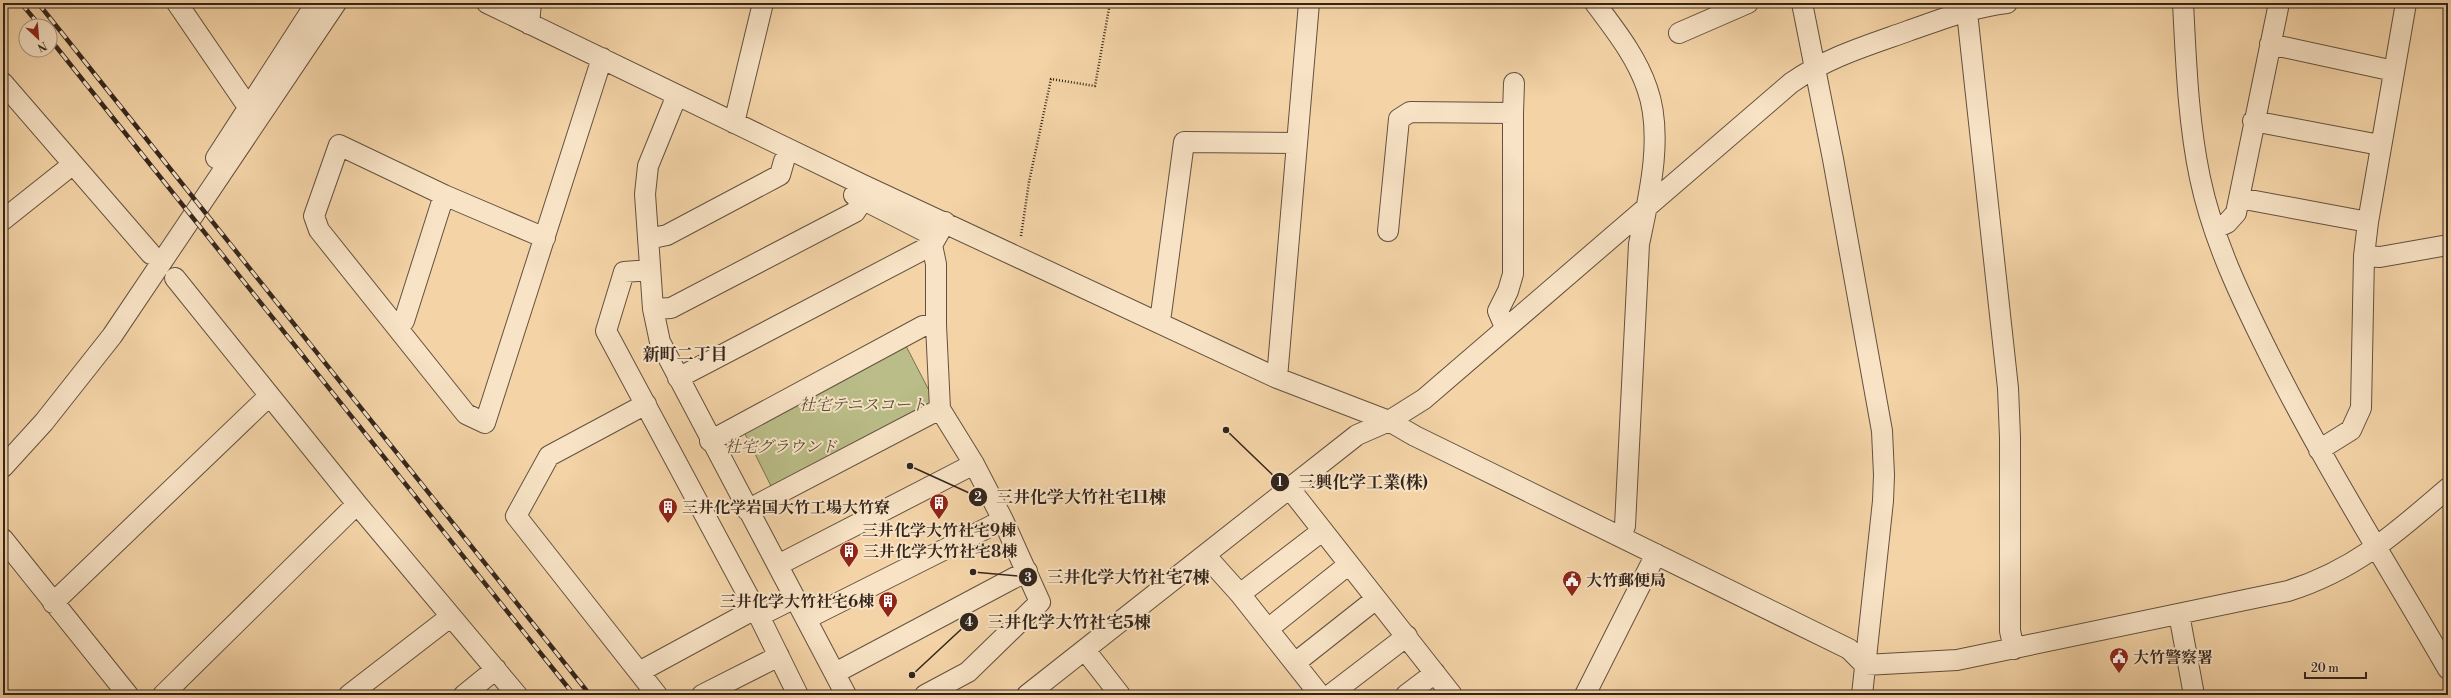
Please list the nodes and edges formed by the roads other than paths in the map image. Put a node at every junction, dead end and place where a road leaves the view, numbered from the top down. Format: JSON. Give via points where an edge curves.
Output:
{"nodes":[{"id":1,"x":177,"y":3,"type":"edge"},
{"id":2,"x":487,"y":3,"type":"edge"},
{"id":3,"x":531,"y":3,"type":"edge"},
{"id":4,"x":764,"y":3,"type":"edge"},
{"id":5,"x":1309,"y":3,"type":"edge"},
{"id":6,"x":1595,"y":3,"type":"edge"},
{"id":7,"x":1748,"y":3,"type":"edge"},
{"id":8,"x":1802,"y":3,"type":"edge"},
{"id":9,"x":2007,"y":3,"type":"edge"},
{"id":10,"x":2183,"y":3,"type":"edge"},
{"id":11,"x":2279,"y":3,"type":"edge"},
{"id":12,"x":2406,"y":3,"type":"edge"},
{"id":13,"x":1966,"y":7,"type":"edge"},
{"id":14,"x":332,"y":9,"type":"edge"},
{"id":15,"x":1711,"y":10,"type":"edge"},
{"id":16,"x":529,"y":24,"type":"junction"},
{"id":17,"x":1679,"y":33,"type":"dead end"},
{"id":18,"x":2270,"y":44,"type":"junction"},
{"id":19,"x":602,"y":58,"type":"junction"},
{"id":20,"x":1814,"y":67,"type":"junction"},
{"id":21,"x":2394,"y":71,"type":"junction"},
{"id":22,"x":3,"y":83,"type":"edge"},
{"id":23,"x":1514,"y":84,"type":"dead end"},
{"id":24,"x":674,"y":102,"type":"junction"},
{"id":25,"x":250,"y":104,"type":"junction"},
{"id":26,"x":1513,"y":113,"type":"junction"},
{"id":27,"x":2254,"y":121,"type":"junction"},
{"id":28,"x":734,"y":123,"type":"junction"},
{"id":29,"x":1296,"y":143,"type":"junction"},
{"id":30,"x":2380,"y":145,"type":"junction"},
{"id":31,"x":784,"y":161,"type":"junction"},
{"id":32,"x":72,"y":165,"type":"junction"},
{"id":33,"x":205,"y":175,"type":"dead end"},
{"id":34,"x":444,"y":195,"type":"junction"},
{"id":35,"x":2239,"y":198,"type":"junction"},
{"id":36,"x":863,"y":200,"type":"junction"},
{"id":37,"x":1647,"y":206,"type":"junction"},
{"id":38,"x":3,"y":220,"type":"edge"},
{"id":39,"x":2368,"y":222,"type":"junction"},
{"id":40,"x":2214,"y":229,"type":"junction"},
{"id":41,"x":1388,"y":231,"type":"dead end"},
{"id":42,"x":938,"y":235,"type":"junction"},
{"id":43,"x":545,"y":238,"type":"junction"},
{"id":44,"x":648,"y":239,"type":"junction"},
{"id":45,"x":2448,"y":245,"type":"edge"},
{"id":46,"x":151,"y":254,"type":"dead end"},
{"id":47,"x":2364,"y":256,"type":"junction"},
{"id":48,"x":650,"y":270,"type":"junction"},
{"id":49,"x":175,"y":278,"type":"dead end"},
{"id":50,"x":653,"y":309,"type":"junction"},
{"id":51,"x":1157,"y":322,"type":"junction"},
{"id":52,"x":936,"y":325,"type":"junction"},
{"id":53,"x":397,"y":326,"type":"junction"},
{"id":54,"x":1505,"y":327,"type":"junction"},
{"id":55,"x":678,"y":378,"type":"junction"},
{"id":56,"x":1277,"y":378,"type":"junction"},
{"id":57,"x":269,"y":396,"type":"junction"},
{"id":58,"x":646,"y":404,"type":"junction"},
{"id":59,"x":940,"y":409,"type":"junction"},
{"id":60,"x":1389,"y":421,"type":"junction"},
{"id":61,"x":710,"y":441,"type":"junction"},
{"id":62,"x":2319,"y":450,"type":"junction"},
{"id":63,"x":974,"y":464,"type":"junction"},
{"id":64,"x":3,"y":467,"type":"edge"},
{"id":65,"x":2448,"y":488,"type":"edge"},
{"id":66,"x":1290,"y":490,"type":"junction"},
{"id":67,"x":357,"y":504,"type":"junction"},
{"id":68,"x":747,"y":510,"type":"junction"},
{"id":69,"x":1003,"y":520,"type":"junction"},
{"id":70,"x":1322,"y":531,"type":"junction"},
{"id":71,"x":1621,"y":536,"type":"junction"},
{"id":72,"x":3,"y":539,"type":"edge"},
{"id":73,"x":2376,"y":548,"type":"junction"},
{"id":74,"x":1656,"y":554,"type":"junction"},
{"id":75,"x":1206,"y":556,"type":"junction"},
{"id":76,"x":778,"y":565,"type":"junction"},
{"id":77,"x":1348,"y":565,"type":"junction"},
{"id":78,"x":1027,"y":571,"type":"junction"},
{"id":79,"x":1240,"y":594,"type":"junction"},
{"id":80,"x":795,"y":598,"type":"junction"},
{"id":81,"x":1376,"y":599,"type":"junction"},
{"id":82,"x":54,"y":603,"type":"junction"},
{"id":83,"x":757,"y":612,"type":"junction"},
{"id":84,"x":2179,"y":614,"type":"junction"},
{"id":85,"x":450,"y":617,"type":"junction"},
{"id":86,"x":806,"y":619,"type":"junction"},
{"id":87,"x":1268,"y":629,"type":"junction"},
{"id":88,"x":1407,"y":636,"type":"junction"},
{"id":89,"x":2014,"y":649,"type":"junction"},
{"id":90,"x":1085,"y":650,"type":"junction"},
{"id":91,"x":779,"y":656,"type":"junction"},
{"id":92,"x":1295,"y":663,"type":"junction"},
{"id":93,"x":1865,"y":665,"type":"junction"},
{"id":94,"x":496,"y":669,"type":"junction"},
{"id":95,"x":2448,"y":669,"type":"edge"},
{"id":96,"x":639,"y":672,"type":"junction"},
{"id":97,"x":835,"y":673,"type":"junction"},
{"id":98,"x":1435,"y":673,"type":"junction"},
{"id":99,"x":128,"y":695,"type":"edge"},
{"id":100,"x":163,"y":695,"type":"edge"},
{"id":101,"x":349,"y":695,"type":"edge"},
{"id":102,"x":464,"y":695,"type":"edge"},
{"id":103,"x":517,"y":695,"type":"edge"},
{"id":104,"x":657,"y":695,"type":"edge"},
{"id":105,"x":702,"y":695,"type":"edge"},
{"id":106,"x":798,"y":695,"type":"edge"},
{"id":107,"x":846,"y":695,"type":"edge"},
{"id":108,"x":925,"y":695,"type":"edge"},
{"id":109,"x":1027,"y":695,"type":"edge"},
{"id":110,"x":1120,"y":695,"type":"edge"},
{"id":111,"x":1320,"y":695,"type":"edge"},
{"id":112,"x":1330,"y":695,"type":"edge"},
{"id":113,"x":1406,"y":695,"type":"edge"},
{"id":114,"x":1452,"y":695,"type":"edge"},
{"id":115,"x":1585,"y":695,"type":"edge"},
{"id":116,"x":1848,"y":695,"type":"edge"},
{"id":117,"x":1862,"y":695,"type":"edge"},
{"id":118,"x":2194,"y":695,"type":"edge"}],
"edges":[{"from":1,"to":25,"type":"street","via":[[244,101]]},
{"from":2,"to":16,"type":"street"},
{"from":3,"to":16,"type":"street"},
{"from":4,"to":28,"type":"street"},
{"from":5,"to":29,"type":"street"},
{"from":6,"to":37,"type":"street","via":[[1627,46],[1648,89],[1655,135]]},
{"from":7,"to":15,"type":"street"},
{"from":8,"to":20,"type":"street"},
{"from":9,"to":13,"type":"street"},
{"from":10,"to":40,"type":"street","via":[[2192,136],[2200,179]]},
{"from":11,"to":18,"type":"street"},
{"from":12,"to":21,"type":"street"},
{"from":13,"to":20,"type":"street","via":[[1838,55]]},
{"from":13,"to":89,"type":"street","via":[[2008,388],[2010,631]]},
{"from":14,"to":25,"type":"street","via":[[311,11]]},
{"from":14,"to":64,"type":"street","via":[[112,336],[44,422]]},
{"from":15,"to":17,"type":"street"},
{"from":16,"to":19,"type":"street"},
{"from":18,"to":21,"type":"street"},
{"from":18,"to":27,"type":"street"},
{"from":19,"to":24,"type":"street"},
{"from":19,"to":43,"type":"street"},
{"from":20,"to":37,"type":"street","via":[[1791,83]]},
{"from":20,"to":93,"type":"street","via":[[1882,431],[1884,475]]},
{"from":21,"to":30,"type":"street"},
{"from":22,"to":32,"type":"street"},
{"from":23,"to":26,"type":"street"},
{"from":24,"to":28,"type":"street"},
{"from":24,"to":31,"type":"street"},
{"from":24,"to":44,"type":"street","via":[[648,166],[645,194]]},
{"from":25,"to":33,"type":"street"},
{"from":26,"to":41,"type":"street","via":[[1410,112],[1399,119]]},
{"from":26,"to":54,"type":"street","via":[[1513,274],[1498,311]]},
{"from":27,"to":30,"type":"street"},
{"from":27,"to":35,"type":"street"},
{"from":28,"to":42,"type":"street"},
{"from":29,"to":51,"type":"street","via":[[1184,142],[1162,314]]},
{"from":29,"to":56,"type":"street"},
{"from":30,"to":39,"type":"street"},
{"from":31,"to":36,"type":"street"},
{"from":31,"to":44,"type":"street","via":[[780,175],[667,235]]},
{"from":32,"to":38,"type":"street"},
{"from":32,"to":46,"type":"street"},
{"from":34,"to":43,"type":"street"},
{"from":34,"to":53,"type":"street","via":[[404,321]]},
{"from":34,"to":53,"type":"street","via":[[339,144],[314,216],[319,230]]},
{"from":35,"to":39,"type":"street"},
{"from":35,"to":40,"type":"street","via":[[2236,212],[2226,223]]},
{"from":36,"to":42,"type":"street"},
{"from":36,"to":50,"type":"street","via":[[855,212],[671,308]]},
{"from":37,"to":54,"type":"street"},
{"from":37,"to":71,"type":"street","via":[[1638,244],[1625,526]]},
{"from":39,"to":47,"type":"street"},
{"from":40,"to":62,"type":"street","via":[[2250,316],[2295,408]]},
{"from":42,"to":51,"type":"street","via":[[1017,256]]},
{"from":42,"to":52,"type":"street"},
{"from":42,"to":55,"type":"street"},
{"from":43,"to":53,"type":"street","via":[[485,423],[466,414]]},
{"from":44,"to":48,"type":"street"},
{"from":45,"to":47,"type":"street","via":[[2380,257]]},
{"from":47,"to":62,"type":"street","via":[[2361,408],[2351,430]]},
{"from":48,"to":50,"type":"street"},
{"from":48,"to":58,"type":"street","via":[[624,272],[606,331]]},
{"from":49,"to":57,"type":"street"},
{"from":50,"to":55,"type":"street","via":[[660,342]]},
{"from":51,"to":56,"type":"street"},
{"from":52,"to":59,"type":"street"},
{"from":52,"to":61,"type":"street","via":[[923,326]]},
{"from":54,"to":60,"type":"street","via":[[1424,399]]},
{"from":55,"to":61,"type":"street"},
{"from":56,"to":60,"type":"street"},
{"from":57,"to":67,"type":"street"},
{"from":57,"to":82,"type":"street"},
{"from":58,"to":83,"type":"street"},
{"from":58,"to":96,"type":"street","via":[[549,456],[516,516]]},
{"from":59,"to":63,"type":"street"},
{"from":59,"to":68,"type":"street"},
{"from":60,"to":66,"type":"street","via":[[1357,436]]},
{"from":60,"to":71,"type":"street","via":[[1422,440]]},
{"from":61,"to":68,"type":"street"},
{"from":62,"to":73,"type":"street"},
{"from":63,"to":69,"type":"street"},
{"from":63,"to":76,"type":"street"},
{"from":65,"to":73,"type":"street"},
{"from":66,"to":70,"type":"street"},
{"from":66,"to":75,"type":"street"},
{"from":67,"to":85,"type":"street"},
{"from":67,"to":100,"type":"street"},
{"from":68,"to":76,"type":"street"},
{"from":69,"to":78,"type":"street"},
{"from":69,"to":86,"type":"street"},
{"from":70,"to":77,"type":"street"},
{"from":70,"to":79,"type":"street"},
{"from":71,"to":74,"type":"street"},
{"from":72,"to":82,"type":"street"},
{"from":73,"to":84,"type":"street","via":[[2316,582],[2288,591]]},
{"from":73,"to":95,"type":"street"},
{"from":74,"to":93,"type":"street","via":[[1849,649]]},
{"from":74,"to":115,"type":"street"},
{"from":75,"to":79,"type":"street"},
{"from":75,"to":90,"type":"street"},
{"from":76,"to":80,"type":"street"},
{"from":77,"to":81,"type":"street"},
{"from":77,"to":87,"type":"street"},
{"from":78,"to":97,"type":"street"},
{"from":78,"to":108,"type":"street","via":[[1040,602],[968,672]]},
{"from":79,"to":87,"type":"street"},
{"from":80,"to":83,"type":"street"},
{"from":80,"to":86,"type":"street"},
{"from":81,"to":88,"type":"street"},
{"from":81,"to":92,"type":"street"},
{"from":82,"to":99,"type":"street"},
{"from":83,"to":91,"type":"street"},
{"from":83,"to":96,"type":"street"},
{"from":84,"to":89,"type":"street"},
{"from":84,"to":118,"type":"street"},
{"from":85,"to":94,"type":"street"},
{"from":85,"to":101,"type":"street"},
{"from":86,"to":97,"type":"street"},
{"from":87,"to":92,"type":"street"},
{"from":88,"to":98,"type":"street"},
{"from":88,"to":112,"type":"street"},
{"from":89,"to":93,"type":"street","via":[[1957,660]]},
{"from":90,"to":109,"type":"street"},
{"from":90,"to":110,"type":"street"},
{"from":91,"to":105,"type":"street"},
{"from":91,"to":106,"type":"street"},
{"from":92,"to":111,"type":"street"},
{"from":93,"to":116,"type":"street"},
{"from":93,"to":117,"type":"street"},
{"from":94,"to":102,"type":"street"},
{"from":94,"to":103,"type":"street"},
{"from":96,"to":104,"type":"street"},
{"from":97,"to":107,"type":"street"},
{"from":98,"to":113,"type":"street"},
{"from":98,"to":114,"type":"street"}]}
